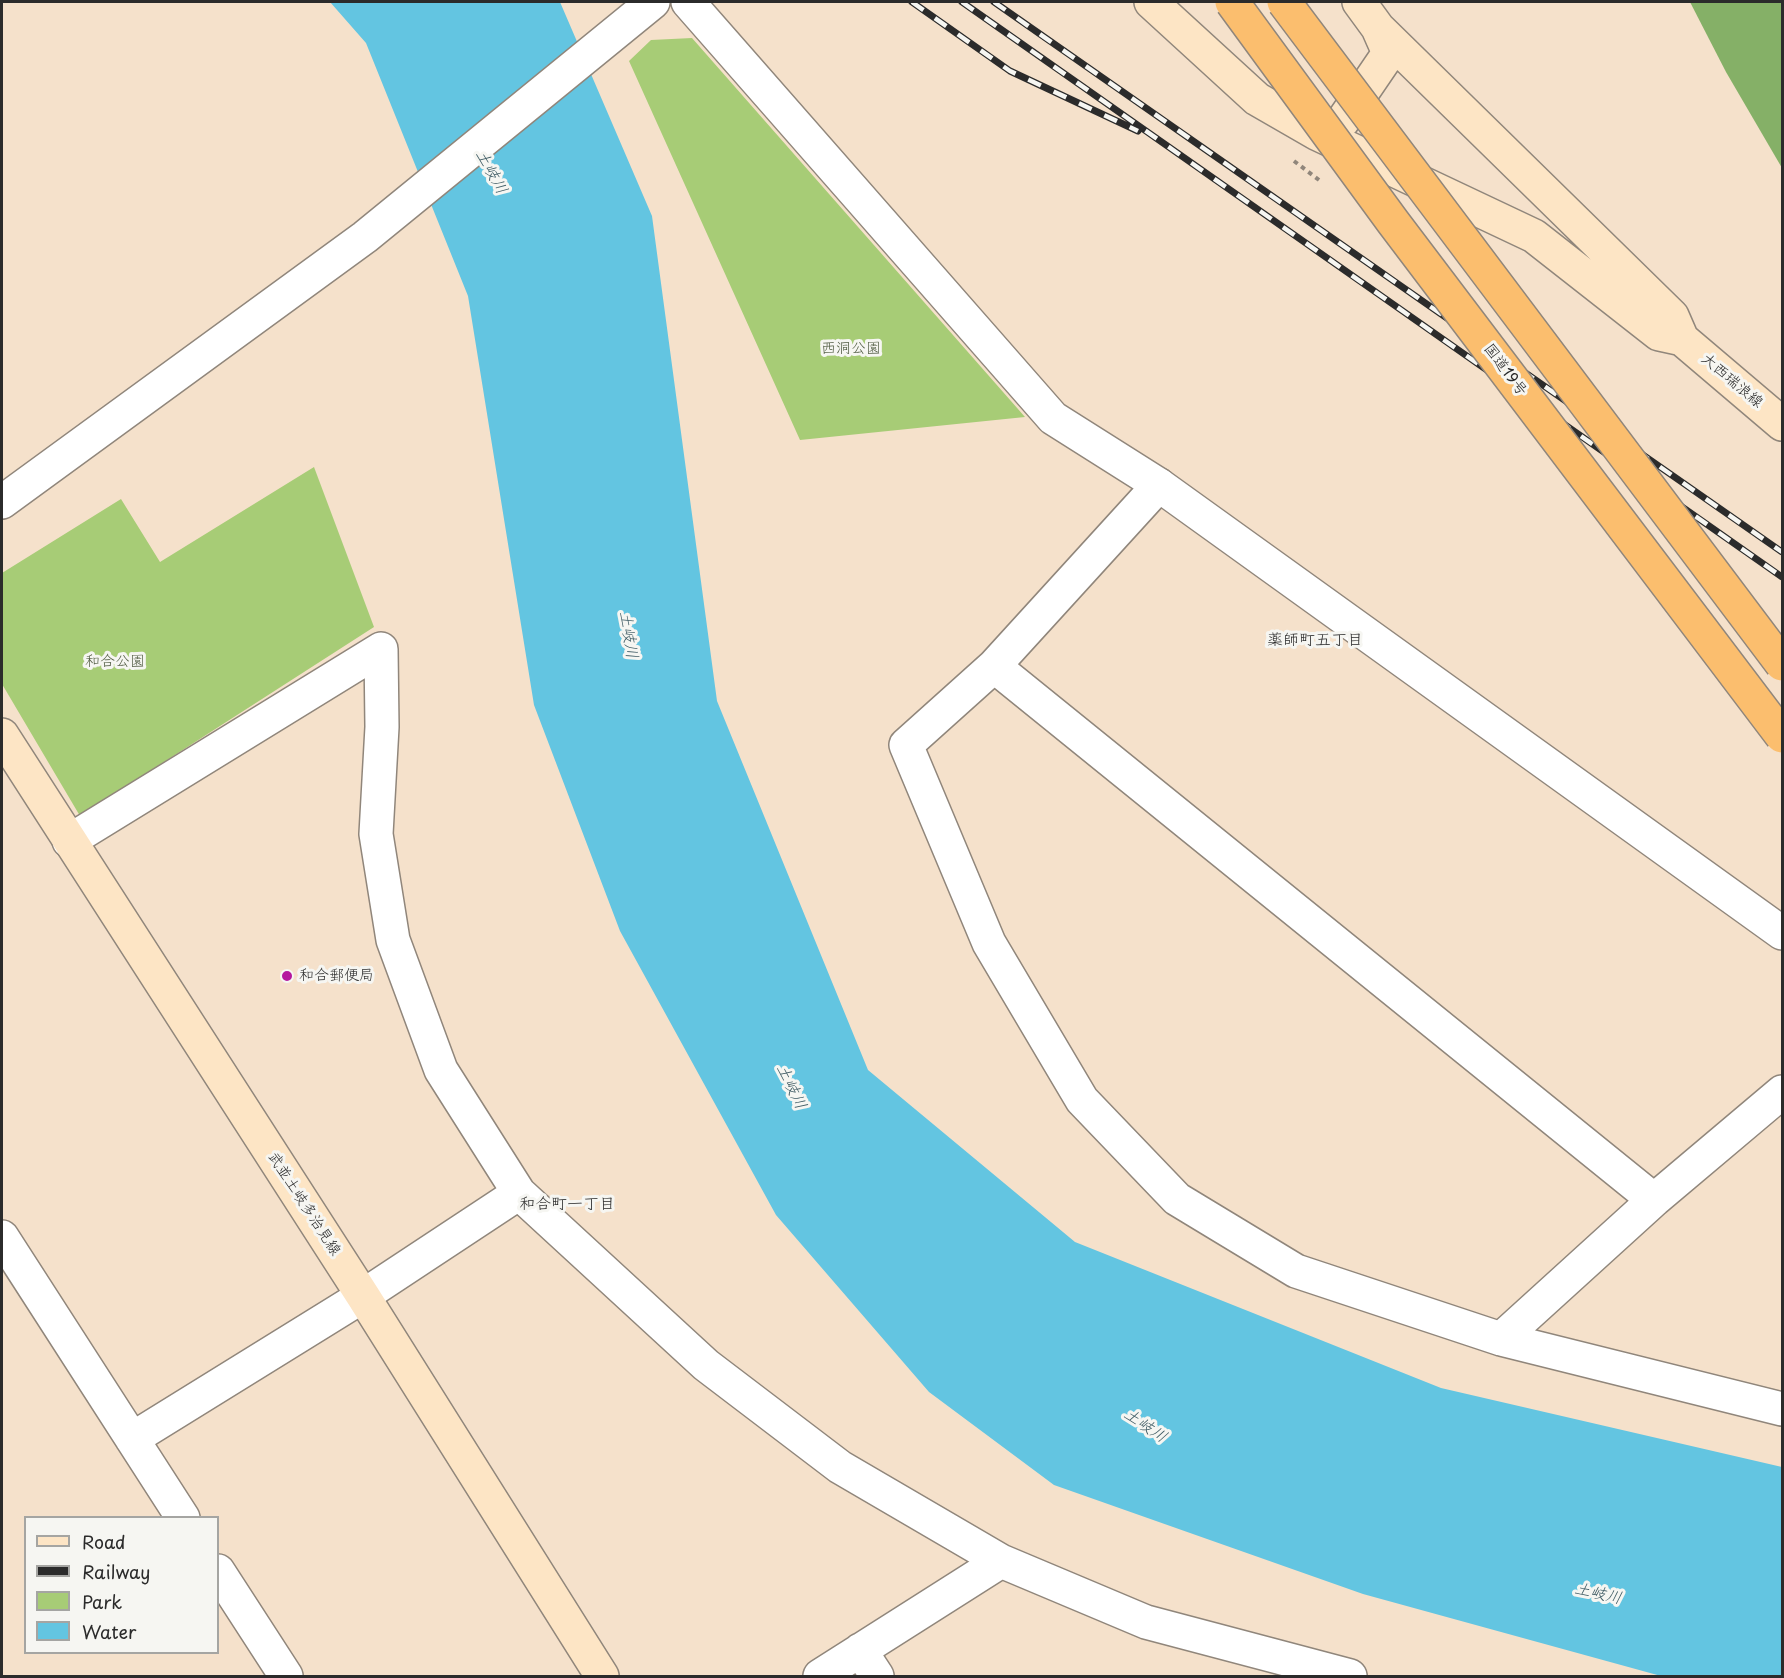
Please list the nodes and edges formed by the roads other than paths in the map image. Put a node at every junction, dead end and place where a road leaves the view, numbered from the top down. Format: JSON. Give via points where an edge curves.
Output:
{"nodes":[{"id":1,"x":653,"y":2,"type":"edge"},
{"id":2,"x":688,"y":2,"type":"edge"},
{"id":3,"x":1151,"y":2,"type":"edge"},
{"id":4,"x":1232,"y":2,"type":"edge"},
{"id":5,"x":1284,"y":2,"type":"edge"},
{"id":6,"x":1359,"y":2,"type":"edge"},
{"id":7,"x":1378,"y":28,"type":"junction"},
{"id":8,"x":1316,"y":133,"type":"junction"},
{"id":9,"x":1682,"y":339,"type":"junction"},
{"id":10,"x":1782,"y":424,"type":"edge"},
{"id":11,"x":1159,"y":485,"type":"junction"},
{"id":12,"x":2,"y":502,"type":"edge"},
{"id":13,"x":1782,"y":664,"type":"edge"},
{"id":14,"x":994,"y":666,"type":"junction"},
{"id":15,"x":2,"y":735,"type":"edge"},
{"id":16,"x":1782,"y":736,"type":"edge"},
{"id":17,"x":69,"y":841,"type":"junction"},
{"id":18,"x":1782,"y":933,"type":"edge"},
{"id":19,"x":1782,"y":1092,"type":"edge"},
{"id":20,"x":519,"y":1193,"type":"junction"},
{"id":21,"x":1654,"y":1200,"type":"junction"},
{"id":22,"x":7,"y":1256,"type":"edge"},
{"id":23,"x":363,"y":1296,"type":"junction"},
{"id":24,"x":1501,"y":1339,"type":"junction"},
{"id":25,"x":1782,"y":1409,"type":"edge"},
{"id":26,"x":132,"y":1438,"type":"junction"},
{"id":27,"x":182,"y":1516,"type":"edge"},
{"id":28,"x":1001,"y":1561,"type":"junction"},
{"id":29,"x":219,"y":1573,"type":"edge"},
{"id":30,"x":869,"y":1663,"type":"edge"},
{"id":31,"x":286,"y":1677,"type":"edge"},
{"id":32,"x":602,"y":1677,"type":"edge"},
{"id":33,"x":820,"y":1677,"type":"edge"},
{"id":34,"x":1350,"y":1677,"type":"edge"}],
"edges":[{"from":1,"to":12,"type":"street","via":[[365,237]]},
{"from":2,"to":11,"type":"street","via":[[1053,418]]},
{"from":3,"to":8,"type":"main road","via":[[1257,99]]},
{"from":4,"to":16,"type":"highway","name":"国道19号","bridge":true,"via":[[1386,213]]},
{"from":5,"to":13,"type":"highway","bridge":true},
{"from":6,"to":7,"type":"main road"},
{"from":7,"to":8,"type":"main road","via":[[1389,53],[1342,122]]},
{"from":7,"to":9,"type":"main road","via":[[1672,316]]},
{"from":8,"to":9,"type":"main road","via":[[1534,236],[1659,334]]},
{"from":9,"to":10,"type":"main road","name":"大西瑞浪線"},
{"from":11,"to":14,"type":"street"},
{"from":11,"to":18,"type":"street"},
{"from":14,"to":21,"type":"street"},
{"from":14,"to":24,"type":"street","via":[[906,745],[989,943],[1082,1100],[1177,1199],[1296,1271]]},
{"from":15,"to":17,"type":"main road","name":"武並土岐多治見線"},
{"from":17,"to":20,"type":"street","via":[[381,649],[382,727],[376,834],[393,940],[441,1070]]},
{"from":17,"to":23,"type":"main road","name":"武並土岐多治見線"},
{"from":19,"to":21,"type":"street"},
{"from":20,"to":23,"type":"street"},
{"from":20,"to":28,"type":"street","via":[[706,1365],[840,1467]]},
{"from":21,"to":24,"type":"street"},
{"from":22,"to":26,"type":"street"},
{"from":23,"to":26,"type":"street"},
{"from":23,"to":32,"type":"main road","name":"武並土岐多治見線"},
{"from":24,"to":25,"type":"street"},
{"from":26,"to":27,"type":"street"},
{"from":28,"to":30,"type":"street"},
{"from":28,"to":34,"type":"street","via":[[1146,1622]]},
{"from":29,"to":31,"type":"street"},
{"from":30,"to":33,"type":"street"}]}
